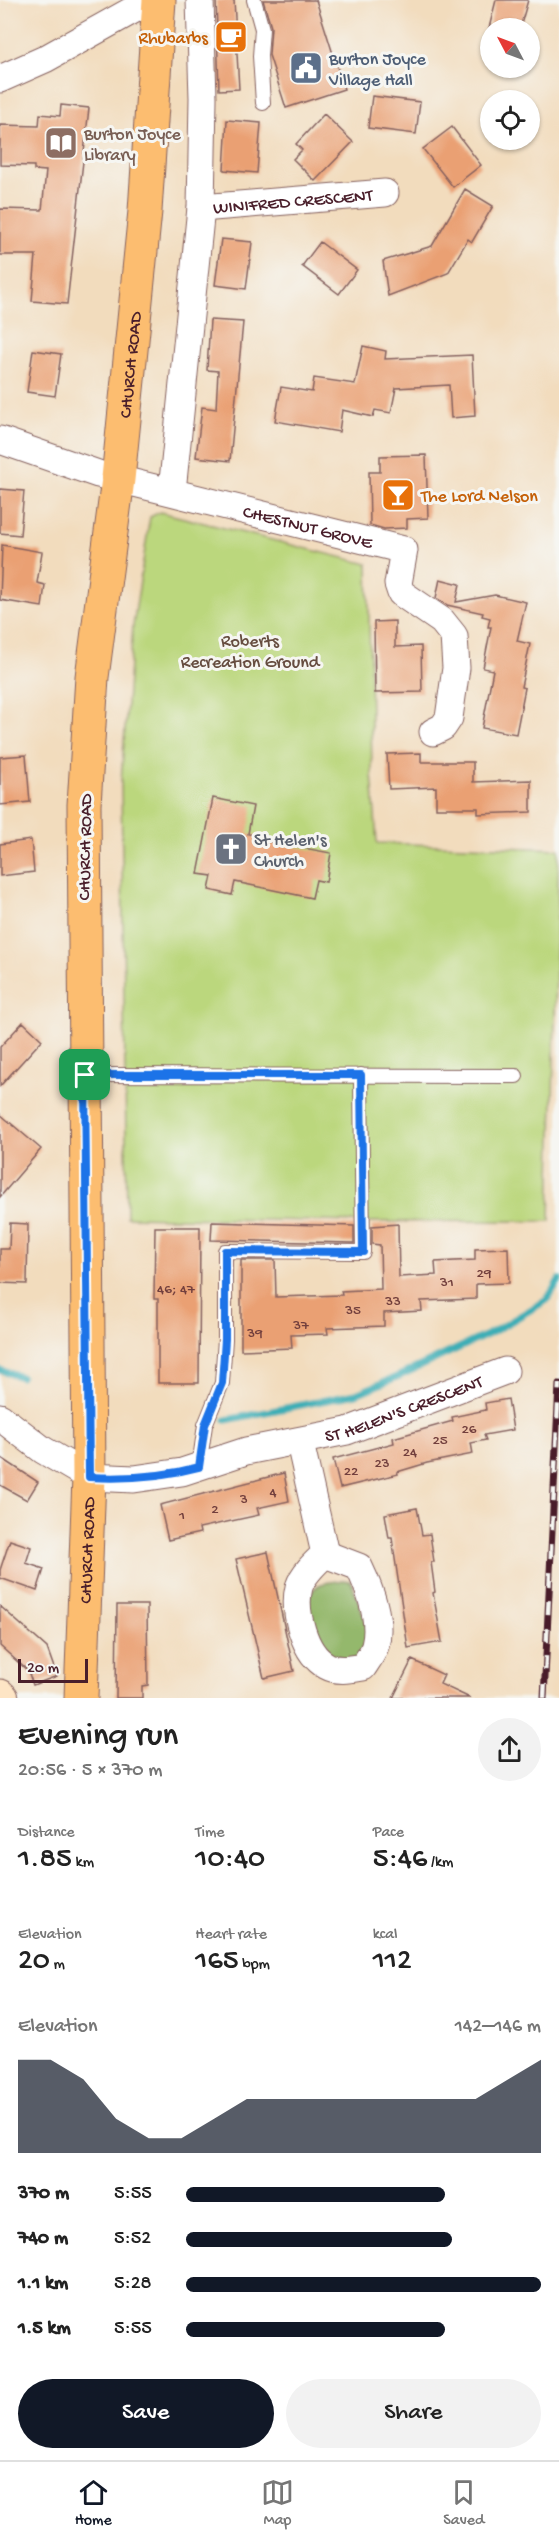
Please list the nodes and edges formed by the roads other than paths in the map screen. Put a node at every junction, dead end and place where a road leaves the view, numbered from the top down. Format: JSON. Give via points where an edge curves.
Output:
{"nodes":[{"id":1,"x":151,"y":0,"type":"edge"},
{"id":2,"x":159,"y":0,"type":"edge"},
{"id":3,"x":200,"y":0,"type":"edge"},
{"id":4,"x":254,"y":0,"type":"edge"},
{"id":5,"x":0,"y":79,"type":"edge"},
{"id":6,"x":262,"y":103,"type":"dead end"},
{"id":7,"x":385,"y":193,"type":"dead end"},
{"id":8,"x":201,"y":208,"type":"junction"},
{"id":9,"x":0,"y":440,"type":"edge"},
{"id":10,"x":118,"y":479,"type":"junction"},
{"id":11,"x":172,"y":491,"type":"junction"},
{"id":12,"x":433,"y":732,"type":"dead end"},
{"id":13,"x":85,"y":1075,"type":"junction"},
{"id":14,"x":361,"y":1075,"type":"junction"},
{"id":15,"x":516,"y":1076,"type":"dead end"},
{"id":16,"x":505,"y":1371,"type":"dead end"},
{"id":17,"x":0,"y":1417,"type":"edge"},
{"id":18,"x":300,"y":1443,"type":"junction"},
{"id":19,"x":199,"y":1467,"type":"junction"},
{"id":20,"x":89,"y":1477,"type":"junction"},
{"id":21,"x":325,"y":1554,"type":"dead end"},
{"id":22,"x":81,"y":1698,"type":"edge"}],
"edges":[{"from":1,"to":5,"type":"street","via":[[45,60]]},
{"from":2,"to":10,"type":"main road","name":"CHURCH ROAD","via":[[145,211]]},
{"from":3,"to":8,"type":"street"},
{"from":4,"to":6,"type":"lane","via":[[262,29]]},
{"from":7,"to":8,"type":"street","name":"WINIFRED CRESCENT"},
{"from":8,"to":11,"type":"street"},
{"from":9,"to":10,"type":"street","name":"CHESTNUT GROVE"},
{"from":10,"to":11,"type":"street","name":"CHESTNUT GROVE"},
{"from":10,"to":13,"type":"main road","name":"CHURCH ROAD","via":[[92,677],[84,805]]},
{"from":11,"to":12,"type":"street","name":"CHESTNUT GROVE","via":[[404,550],[398,584],[401,593],[449,628],[457,646],[449,717],[443,727]]},
{"from":13,"to":14,"type":"lane"},
{"from":13,"to":20,"type":"main road","name":"CHURCH ROAD"},
{"from":14,"to":15,"type":"lane"},
{"from":14,"to":19,"type":"lane","via":[[363,1252],[225,1251],[222,1383],[205,1425]]},
{"from":16,"to":18,"type":"street","name":"ST HELEN'S CRESCENT","via":[[377,1420]]},
{"from":17,"to":20,"type":"street","via":[[43,1450]]},
{"from":18,"to":19,"type":"street","name":"ST HELEN'S CRESCENT","via":[[246,1451]]},
{"from":18,"to":21,"type":"street","name":"ST HELEN'S CRESCENT"},
{"from":19,"to":20,"type":"street","name":"ST HELEN'S CRESCENT","via":[[134,1479]]},
{"from":20,"to":22,"type":"main road","name":"CHURCH ROAD"}]}
